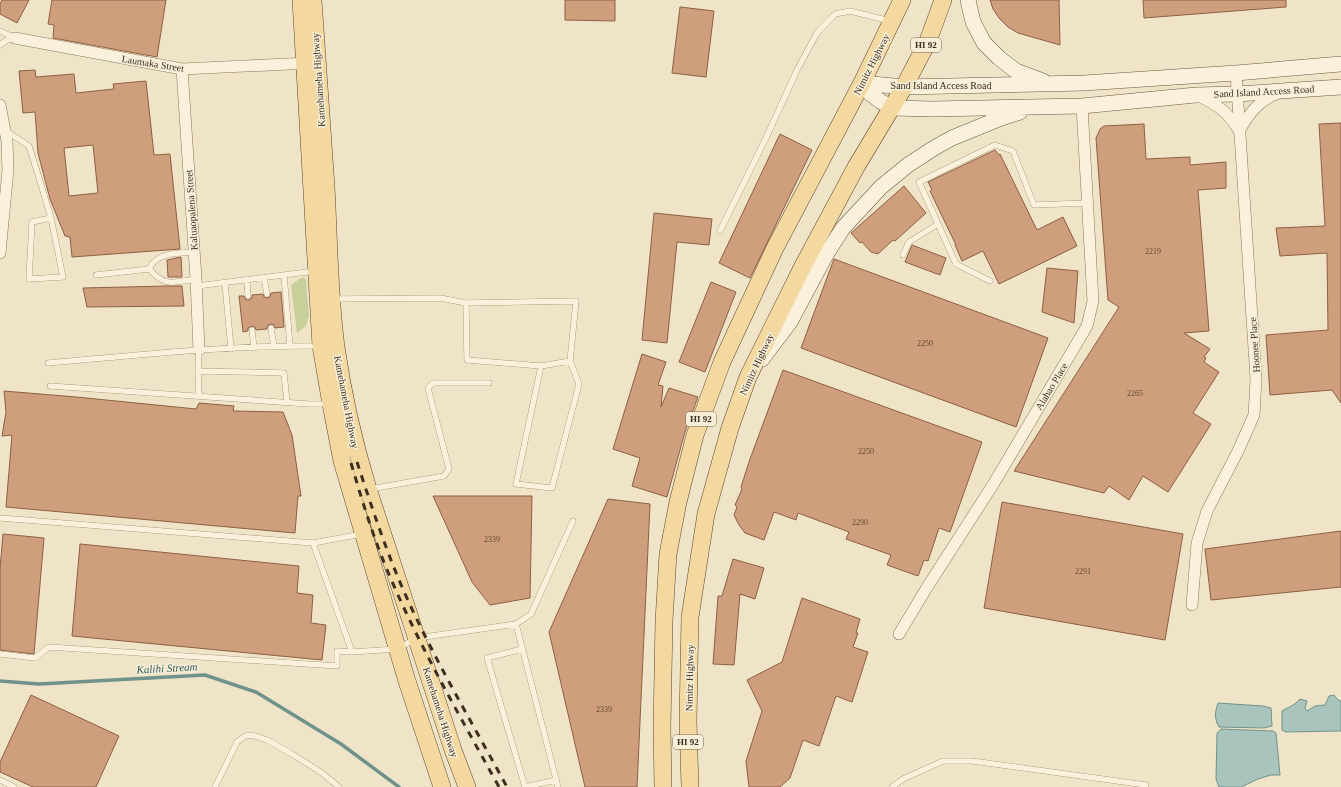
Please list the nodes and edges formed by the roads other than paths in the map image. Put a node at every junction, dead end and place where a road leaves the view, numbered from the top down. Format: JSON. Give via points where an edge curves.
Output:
{"nodes":[{"id":1,"x":301,"y":0,"type":"edge"},
{"id":2,"x":313,"y":0,"type":"edge"},
{"id":3,"x":902,"y":0,"type":"edge"},
{"id":4,"x":943,"y":0,"type":"edge"},
{"id":5,"x":968,"y":0,"type":"edge"},
{"id":6,"x":892,"y":22,"type":"junction"},
{"id":7,"x":0,"y":31,"type":"edge"},
{"id":8,"x":15,"y":38,"type":"junction"},
{"id":9,"x":0,"y":45,"type":"edge"},
{"id":10,"x":311,"y":63,"type":"junction"},
{"id":11,"x":1341,"y":64,"type":"edge"},
{"id":12,"x":182,"y":69,"type":"junction"},
{"id":13,"x":1236,"y":74,"type":"junction"},
{"id":14,"x":862,"y":83,"type":"junction"},
{"id":15,"x":1052,"y":84,"type":"junction"},
{"id":16,"x":1341,"y":87,"type":"edge"},
{"id":17,"x":904,"y":88,"type":"junction"},
{"id":18,"x":1282,"y":91,"type":"junction"},
{"id":19,"x":1237,"y":94,"type":"junction"},
{"id":20,"x":1196,"y":95,"type":"junction"},
{"id":21,"x":0,"y":105,"type":"edge"},
{"id":22,"x":1082,"y":106,"type":"junction"},
{"id":23,"x":1041,"y":107,"type":"junction"},
{"id":24,"x":893,"y":108,"type":"junction"},
{"id":25,"x":5,"y":131,"type":"junction"},
{"id":26,"x":1239,"y":131,"type":"junction"},
{"id":27,"x":1087,"y":203,"type":"junction"},
{"id":28,"x":51,"y":218,"type":"junction"},
{"id":29,"x":938,"y":224,"type":"junction"},
{"id":30,"x":720,"y":231,"type":"dead end"},
{"id":31,"x":194,"y":252,"type":"junction"},
{"id":32,"x":0,"y":253,"type":"edge"},
{"id":33,"x":903,"y":255,"type":"dead end"},
{"id":34,"x":149,"y":269,"type":"junction"},
{"id":35,"x":317,"y":271,"type":"junction"},
{"id":36,"x":96,"y":275,"type":"dead end"},
{"id":37,"x":284,"y":275,"type":"junction"},
{"id":38,"x":264,"y":278,"type":"junction"},
{"id":39,"x":247,"y":280,"type":"junction"},
{"id":40,"x":990,"y":281,"type":"dead end"},
{"id":41,"x":196,"y":283,"type":"junction"},
{"id":42,"x":225,"y":283,"type":"junction"},
{"id":43,"x":266,"y":294,"type":"dead end"},
{"id":44,"x":248,"y":296,"type":"dead end"},
{"id":45,"x":325,"y":300,"type":"junction"},
{"id":46,"x":466,"y":303,"type":"junction"},
{"id":47,"x":272,"y":328,"type":"dead end"},
{"id":48,"x":252,"y":330,"type":"dead end"},
{"id":49,"x":290,"y":346,"type":"junction"},
{"id":50,"x":321,"y":346,"type":"junction"},
{"id":51,"x":274,"y":347,"type":"junction"},
{"id":52,"x":254,"y":348,"type":"junction"},
{"id":53,"x":231,"y":349,"type":"junction"},
{"id":54,"x":199,"y":350,"type":"junction"},
{"id":55,"x":570,"y":361,"type":"junction"},
{"id":56,"x":48,"y":362,"type":"dead end"},
{"id":57,"x":541,"y":366,"type":"junction"},
{"id":58,"x":198,"y":371,"type":"junction"},
{"id":59,"x":748,"y":377,"type":"junction"},
{"id":60,"x":489,"y":383,"type":"dead end"},
{"id":61,"x":50,"y":386,"type":"dead end"},
{"id":62,"x":199,"y":396,"type":"junction"},
{"id":63,"x":287,"y":402,"type":"junction"},
{"id":64,"x":330,"y":404,"type":"junction"},
{"id":65,"x":368,"y":489,"type":"junction"},
{"id":66,"x":0,"y":518,"type":"edge"},
{"id":67,"x":573,"y":521,"type":"dead end"},
{"id":68,"x":364,"y":533,"type":"junction"},
{"id":69,"x":313,"y":543,"type":"junction"},
{"id":70,"x":1192,"y":605,"type":"dead end"},
{"id":71,"x":516,"y":624,"type":"junction"},
{"id":72,"x":899,"y":634,"type":"dead end"},
{"id":73,"x":417,"y":638,"type":"junction"},
{"id":74,"x":522,"y":648,"type":"junction"},
{"id":75,"x":397,"y":649,"type":"junction"},
{"id":76,"x":352,"y":652,"type":"junction"},
{"id":77,"x":0,"y":654,"type":"edge"},
{"id":78,"x":453,"y":750,"type":"junction"},
{"id":79,"x":0,"y":780,"type":"edge"},
{"id":80,"x":556,"y":780,"type":"junction"},
{"id":81,"x":1146,"y":785,"type":"dead end"},
{"id":82,"x":14,"y":787,"type":"edge"},
{"id":83,"x":215,"y":787,"type":"edge"},
{"id":84,"x":340,"y":787,"type":"edge"},
{"id":85,"x":442,"y":787,"type":"edge"},
{"id":86,"x":467,"y":787,"type":"edge"},
{"id":87,"x":472,"y":787,"type":"edge"},
{"id":88,"x":558,"y":787,"type":"edge"},
{"id":89,"x":663,"y":787,"type":"edge"},
{"id":90,"x":690,"y":787,"type":"edge"},
{"id":91,"x":892,"y":787,"type":"edge"}],
"edges":[{"from":1,"to":10,"type":"main road","name":"Kamehameha Highway"},
{"from":2,"to":10,"type":"main road","name":"Kamehameha Highway"},
{"from":3,"to":6,"type":"main road","name":"Nimitz Highway","number":"HI 92"},
{"from":4,"to":17,"type":"main road","name":"Nimitz Highway","number":"HI 92","via":[[928,41]]},
{"from":5,"to":15,"type":"main road","via":[[973,22],[984,43],[999,58],[1016,71]]},
{"from":6,"to":14,"type":"main road","name":"Nimitz Highway","number":"HI 92"},
{"from":6,"to":30,"type":"lane","via":[[850,11],[835,14],[817,33]]},
{"from":7,"to":8,"type":"lane"},
{"from":8,"to":9,"type":"lane"},
{"from":8,"to":12,"type":"street","name":"Laumaka Street"},
{"from":10,"to":12,"type":"street","name":"Laumaka Street"},
{"from":10,"to":35,"type":"main road","name":"Kamehameha Highway"},
{"from":10,"to":45,"type":"main road","name":"Kamehameha Highway","via":[[326,187]]},
{"from":11,"to":13,"type":"main road","name":"Sand Island Access Road"},
{"from":12,"to":31,"type":"street","name":"Kaluaopalena Street"},
{"from":13,"to":15,"type":"main road","name":"Sand Island Access Road"},
{"from":13,"to":19,"type":"street","name":"Hoonee Place"},
{"from":14,"to":17,"type":"main road","name":"Sand Island Access Road"},
{"from":14,"to":24,"type":"main road","name":"Sand Island Access Road","via":[[866,90]]},
{"from":14,"to":89,"type":"main road","name":"Nimitz Highway","number":"HI 92","via":[[775,248],[722,362],[695,435],[668,554],[664,621]]},
{"from":15,"to":17,"type":"main road","name":"Sand Island Access Road"},
{"from":16,"to":18,"type":"main road","name":"Sand Island Access Road"},
{"from":17,"to":24,"type":"main road","name":"Nimitz Highway","number":"HI 92"},
{"from":18,"to":19,"type":"main road","name":"Sand Island Access Road"},
{"from":18,"to":26,"type":"street","via":[[1265,98],[1250,112]]},
{"from":19,"to":20,"type":"main road","name":"Sand Island Access Road"},
{"from":19,"to":26,"type":"street","name":"Hoonee Place"},
{"from":20,"to":22,"type":"main road","name":"Sand Island Access Road"},
{"from":20,"to":26,"type":"street","via":[[1217,105],[1228,114]]},
{"from":21,"to":25,"type":"street"},
{"from":22,"to":23,"type":"main road","name":"Sand Island Access Road"},
{"from":22,"to":27,"type":"street","name":"Alahao Place"},
{"from":23,"to":24,"type":"main road","name":"Sand Island Access Road"},
{"from":23,"to":59,"type":"main road","via":[[1002,118],[952,138],[908,165],[881,187],[843,228],[790,322]]},
{"from":24,"to":59,"type":"main road","name":"Nimitz Highway","number":"HI 92","via":[[856,167]]},
{"from":25,"to":28,"type":"lane","via":[[29,146]]},
{"from":25,"to":32,"type":"street","via":[[8,170]]},
{"from":26,"to":70,"type":"street","name":"Hoonee Place","via":[[1256,379],[1254,415],[1207,511],[1196,542]]},
{"from":27,"to":29,"type":"lane","via":[[1034,204],[1013,151],[996,145],[919,182]]},
{"from":27,"to":72,"type":"street","name":"Alahao Place","via":[[1093,301],[1087,326],[994,483]]},
{"from":28,"to":28,"type":"lane","via":[[63,277],[29,279],[32,222]]},
{"from":29,"to":33,"type":"lane","via":[[909,242]]},
{"from":29,"to":40,"type":"lane","via":[[956,264]]},
{"from":31,"to":34,"type":"lane","via":[[161,255],[152,262]]},
{"from":31,"to":41,"type":"street","name":"Kaluaopalena Street"},
{"from":34,"to":36,"type":"lane"},
{"from":34,"to":41,"type":"lane","via":[[162,281]]},
{"from":35,"to":37,"type":"lane"},
{"from":35,"to":45,"type":"main road","name":"Kamehameha Highway"},
{"from":37,"to":38,"type":"lane"},
{"from":37,"to":49,"type":"lane"},
{"from":38,"to":39,"type":"lane"},
{"from":38,"to":43,"type":"lane"},
{"from":39,"to":42,"type":"lane"},
{"from":39,"to":44,"type":"lane"},
{"from":41,"to":42,"type":"lane"},
{"from":41,"to":54,"type":"street","name":"Kaluaopalena Street"},
{"from":42,"to":53,"type":"lane"},
{"from":45,"to":46,"type":"lane","via":[[440,298]]},
{"from":45,"to":50,"type":"main road","name":"Kamehameha Highway"},
{"from":45,"to":65,"type":"main road","name":"Kamehameha Highway","via":[[345,400]]},
{"from":46,"to":55,"type":"lane","via":[[576,301]]},
{"from":46,"to":57,"type":"lane","via":[[467,360]]},
{"from":47,"to":51,"type":"lane"},
{"from":48,"to":52,"type":"lane"},
{"from":49,"to":50,"type":"lane"},
{"from":49,"to":51,"type":"lane"},
{"from":50,"to":64,"type":"main road","name":"Kamehameha Highway"},
{"from":51,"to":52,"type":"lane"},
{"from":52,"to":53,"type":"lane"},
{"from":53,"to":54,"type":"lane"},
{"from":54,"to":56,"type":"lane"},
{"from":54,"to":58,"type":"lane"},
{"from":55,"to":57,"type":"lane"},
{"from":55,"to":57,"type":"lane","via":[[579,384],[552,488],[516,484]]},
{"from":58,"to":62,"type":"lane"},
{"from":58,"to":63,"type":"lane","via":[[284,373]]},
{"from":59,"to":90,"type":"main road","name":"Nimitz Highway","number":"HI 92","via":[[730,428],[706,514],[690,617]]},
{"from":60,"to":65,"type":"lane","via":[[433,383],[428,388],[449,469],[444,476]]},
{"from":61,"to":62,"type":"lane"},
{"from":62,"to":63,"type":"lane"},
{"from":63,"to":64,"type":"lane"},
{"from":64,"to":68,"type":"main road","name":"Kamehameha Highway","via":[[342,461]]},
{"from":65,"to":73,"type":"main road","name":"Kamehameha Highway"},
{"from":66,"to":69,"type":"lane"},
{"from":67,"to":71,"type":"lane","via":[[531,614]]},
{"from":68,"to":69,"type":"lane"},
{"from":68,"to":75,"type":"main road","name":"Kamehameha Highway"},
{"from":69,"to":76,"type":"lane"},
{"from":71,"to":73,"type":"lane"},
{"from":71,"to":74,"type":"lane"},
{"from":73,"to":75,"type":"lane"},
{"from":73,"to":78,"type":"main road","name":"Kamehameha Highway"},
{"from":74,"to":80,"type":"lane"},
{"from":74,"to":80,"type":"lane","via":[[487,658],[525,787]]},
{"from":75,"to":76,"type":"lane"},
{"from":75,"to":85,"type":"main road","name":"Kamehameha Highway"},
{"from":76,"to":77,"type":"lane","via":[[337,651],[337,666],[49,648],[35,658]]},
{"from":78,"to":86,"type":"main road","name":"Kamehameha Highway"},
{"from":78,"to":87,"type":"main road"},
{"from":79,"to":82,"type":"lane"},
{"from":80,"to":88,"type":"lane"},
{"from":81,"to":91,"type":"lane","via":[[972,761],[943,761]]},
{"from":83,"to":84,"type":"lane","via":[[237,742],[244,736],[252,735],[292,754]]}]}
